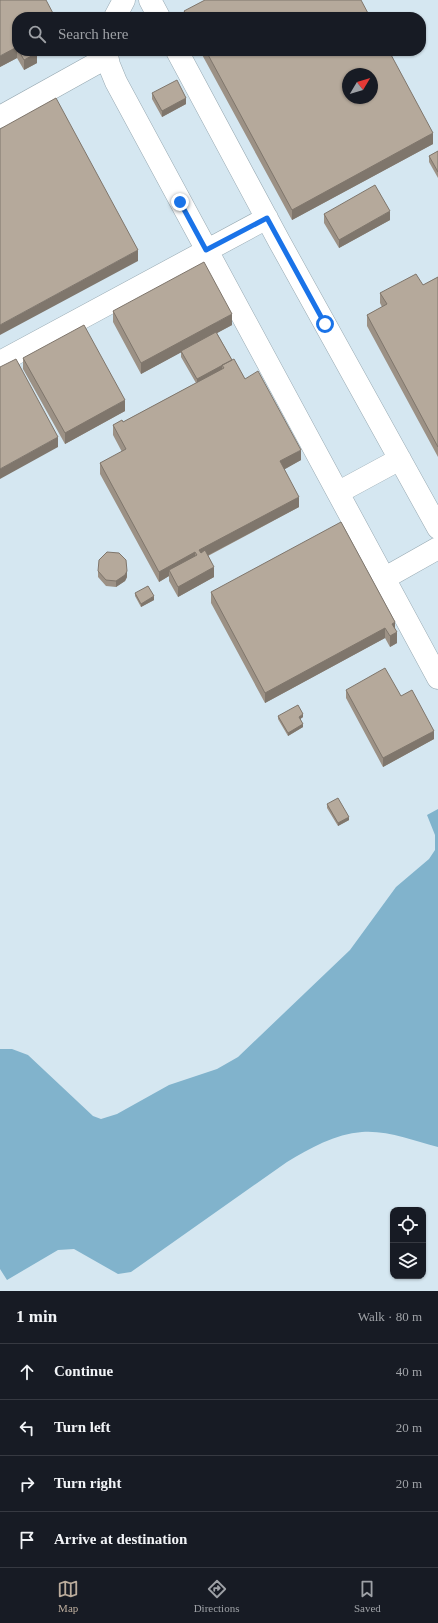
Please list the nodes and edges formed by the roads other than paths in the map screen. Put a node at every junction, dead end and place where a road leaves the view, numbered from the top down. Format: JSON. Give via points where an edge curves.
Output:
{"nodes":[{"id":1,"x":124,"y":0,"type":"edge"},
{"id":2,"x":150,"y":0,"type":"edge"},
{"id":3,"x":118,"y":12,"type":"edge"},
{"id":4,"x":156,"y":12,"type":"edge"},
{"id":5,"x":180,"y":56,"type":"edge"},
{"id":6,"x":102,"y":57,"type":"edge"},
{"id":7,"x":0,"y":117,"type":"edge"},
{"id":8,"x":267,"y":218,"type":"junction"},
{"id":9,"x":206,"y":250,"type":"junction"},
{"id":10,"x":0,"y":362,"type":"edge"},
{"id":11,"x":400,"y":459,"type":"junction"},
{"id":12,"x":339,"y":492,"type":"junction"},
{"id":13,"x":438,"y":528,"type":"edge"},
{"id":14,"x":438,"y":548,"type":"edge"},
{"id":15,"x":385,"y":578,"type":"junction"},
{"id":16,"x":438,"y":678,"type":"edge"}],
"edges":[{"from":1,"to":3,"type":"lane"},
{"from":2,"to":4,"type":"lane"},
{"from":5,"to":8,"type":"lane"},
{"from":6,"to":7,"type":"lane"},
{"from":6,"to":9,"type":"lane"},
{"from":8,"to":9,"type":"lane"},
{"from":8,"to":11,"type":"lane"},
{"from":9,"to":10,"type":"lane"},
{"from":9,"to":12,"type":"lane"},
{"from":11,"to":12,"type":"lane"},
{"from":11,"to":13,"type":"lane"},
{"from":12,"to":15,"type":"lane"},
{"from":14,"to":15,"type":"lane"},
{"from":15,"to":16,"type":"lane"}]}
